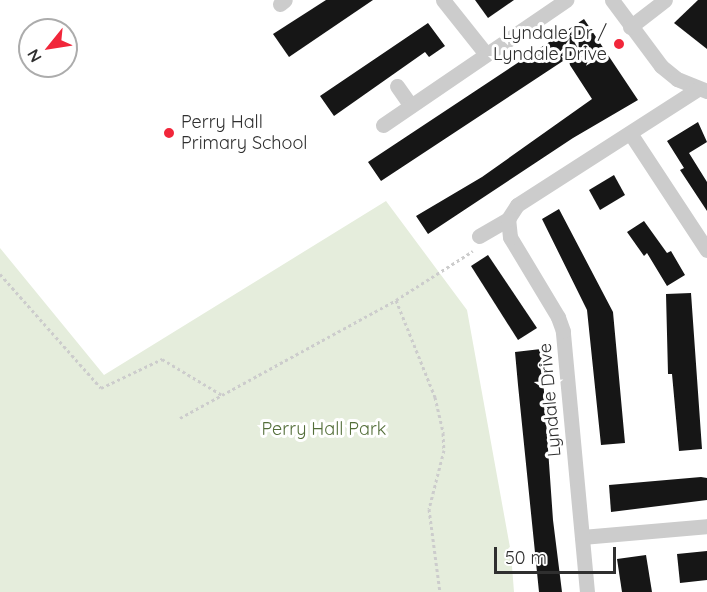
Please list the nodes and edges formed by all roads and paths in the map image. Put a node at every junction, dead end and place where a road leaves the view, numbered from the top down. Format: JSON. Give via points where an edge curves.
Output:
{"nodes":[{"id":1,"x":442,"y":0,"type":"edge"},
{"id":2,"x":566,"y":0,"type":"edge"},
{"id":3,"x":612,"y":0,"type":"edge"},
{"id":4,"x":665,"y":0,"type":"edge"},
{"id":5,"x":630,"y":27,"type":"junction"},
{"id":6,"x":486,"y":54,"type":"junction"},
{"id":7,"x":397,"y":86,"type":"dead end"},
{"id":8,"x":702,"y":90,"type":"edge"},
{"id":9,"x":411,"y":106,"type":"junction"},
{"id":10,"x":383,"y":125,"type":"dead end"},
{"id":11,"x":630,"y":133,"type":"junction"},
{"id":12,"x":508,"y":219,"type":"junction"},
{"id":13,"x":478,"y":236,"type":"joint"},
{"id":14,"x":707,"y":250,"type":"edge"},
{"id":15,"x":0,"y":274,"type":"edge"},
{"id":16,"x":396,"y":300,"type":"junction"},
{"id":17,"x":222,"y":395,"type":"junction"},
{"id":18,"x":180,"y":418,"type":"dead end"},
{"id":19,"x":707,"y":525,"type":"edge"},
{"id":20,"x":582,"y":537,"type":"junction"},
{"id":21,"x":440,"y":592,"type":"edge"},
{"id":22,"x":587,"y":592,"type":"edge"}],
"edges":[{"from":1,"to":6,"type":"street"},
{"from":2,"to":6,"type":"street"},
{"from":3,"to":5,"type":"street"},
{"from":4,"to":5,"type":"street"},
{"from":5,"to":8,"type":"street","via":[[661,66]]},
{"from":6,"to":9,"type":"street"},
{"from":7,"to":9,"type":"street"},
{"from":8,"to":11,"type":"street"},
{"from":9,"to":10,"type":"street"},
{"from":11,"to":12,"type":"street","via":[[517,205]]},
{"from":11,"to":14,"type":"street"},
{"from":12,"to":13,"type":"street"},
{"from":12,"to":20,"type":"street","name":"Lyndale Drive","via":[[510,237],[563,331]]},
{"from":13,"to":16,"type":"path","via":[[477,248]]},
{"from":15,"to":17,"type":"path","via":[[100,388],[162,359]]},
{"from":16,"to":17,"type":"path"},
{"from":16,"to":21,"type":"path","via":[[435,397],[443,433],[444,450],[429,509]]},
{"from":17,"to":18,"type":"path"},
{"from":19,"to":20,"type":"street"},
{"from":20,"to":22,"type":"street","name":"Lyndale Drive"}]}
